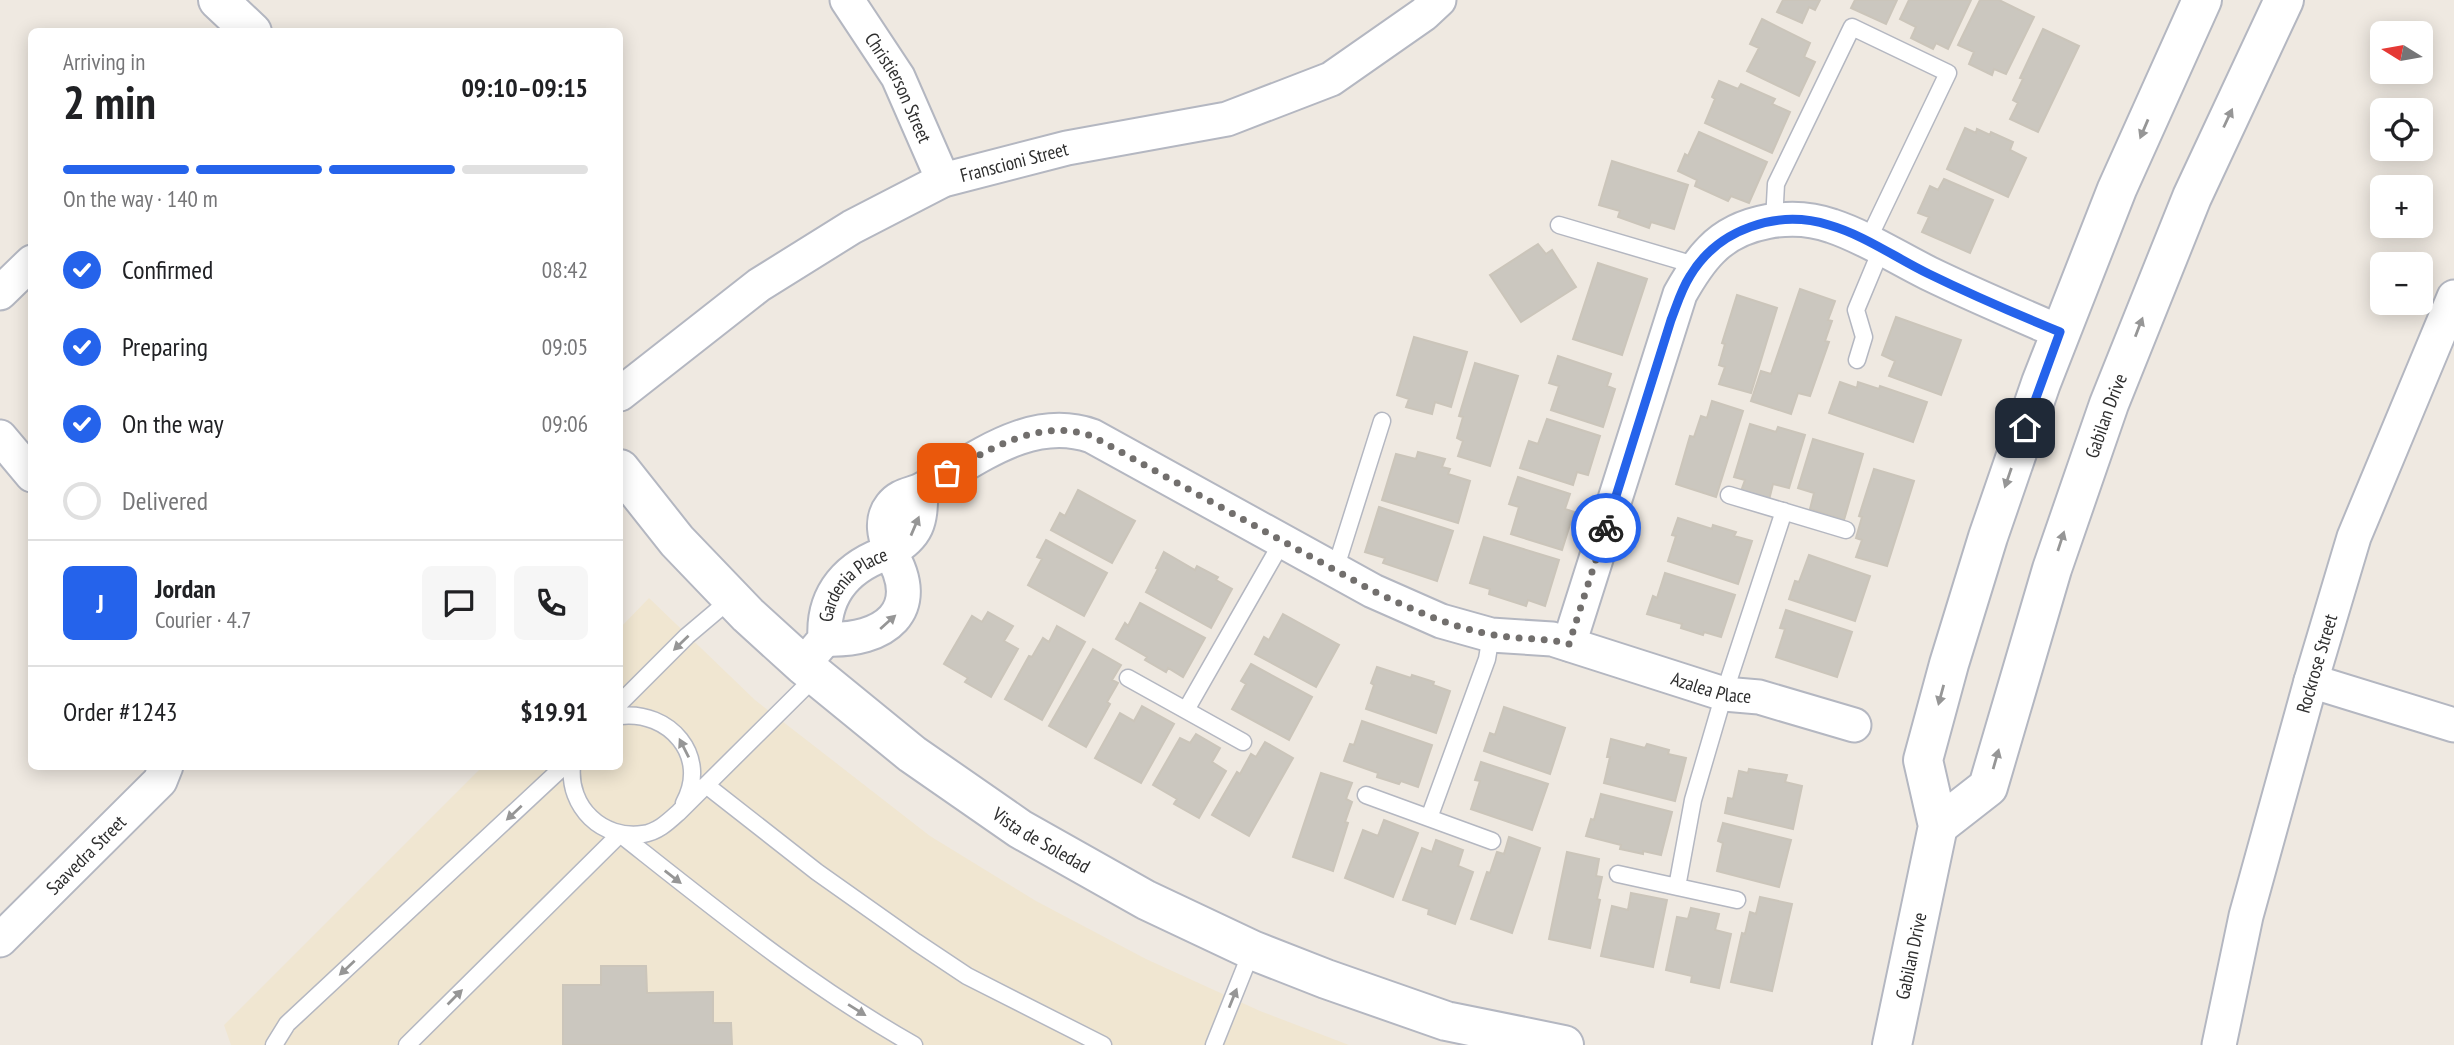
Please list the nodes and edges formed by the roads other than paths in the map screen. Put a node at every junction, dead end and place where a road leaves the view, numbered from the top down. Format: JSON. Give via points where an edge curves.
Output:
{"nodes":[{"id":1,"x":218,"y":0,"type":"edge"},
{"id":2,"x":847,"y":0,"type":"edge"},
{"id":3,"x":1438,"y":0,"type":"edge"},
{"id":4,"x":2202,"y":0,"type":"edge"},
{"id":5,"x":2284,"y":0,"type":"edge"},
{"id":6,"x":247,"y":28,"type":"edge"},
{"id":7,"x":943,"y":180,"type":"junction"},
{"id":8,"x":1774,"y":221,"type":"junction"},
{"id":9,"x":1559,"y":225,"type":"dead end"},
{"id":10,"x":1874,"y":246,"type":"junction"},
{"id":11,"x":28,"y":266,"type":"edge"},
{"id":12,"x":1698,"y":266,"type":"junction"},
{"id":13,"x":0,"y":293,"type":"edge"},
{"id":14,"x":2454,"y":297,"type":"edge"},
{"id":15,"x":2060,"y":332,"type":"junction"},
{"id":16,"x":1857,"y":360,"type":"dead end"},
{"id":17,"x":623,"y":392,"type":"edge"},
{"id":18,"x":1382,"y":421,"type":"dead end"},
{"id":19,"x":0,"y":437,"type":"edge"},
{"id":20,"x":28,"y":470,"type":"edge"},
{"id":21,"x":623,"y":473,"type":"edge"},
{"id":22,"x":1730,"y":495,"type":"dead end"},
{"id":23,"x":1784,"y":511,"type":"junction"},
{"id":24,"x":1846,"y":530,"type":"dead end"},
{"id":25,"x":1282,"y":541,"type":"junction"},
{"id":26,"x":890,"y":552,"type":"junction"},
{"id":27,"x":1335,"y":570,"type":"junction"},
{"id":28,"x":732,"y":598,"type":"junction"},
{"id":29,"x":1491,"y":635,"type":"junction"},
{"id":30,"x":1569,"y":644,"type":"junction"},
{"id":31,"x":815,"y":660,"type":"junction"},
{"id":32,"x":1128,"y":678,"type":"dead end"},
{"id":33,"x":2311,"y":681,"type":"junction"},
{"id":34,"x":1724,"y":694,"type":"junction"},
{"id":35,"x":623,"y":700,"type":"edge"},
{"id":36,"x":1185,"y":710,"type":"junction"},
{"id":37,"x":623,"y":716,"type":"edge"},
{"id":38,"x":1854,"y":725,"type":"dead end"},
{"id":39,"x":2454,"y":725,"type":"edge"},
{"id":40,"x":1243,"y":742,"type":"dead end"},
{"id":41,"x":164,"y":770,"type":"edge"},
{"id":42,"x":560,"y":770,"type":"edge"},
{"id":43,"x":572,"y":770,"type":"edge"},
{"id":44,"x":706,"y":785,"type":"junction"},
{"id":45,"x":1366,"y":795,"type":"dead end"},
{"id":46,"x":679,"y":812,"type":"junction"},
{"id":47,"x":1429,"y":818,"type":"junction"},
{"id":48,"x":1938,"y":826,"type":"junction"},
{"id":49,"x":620,"y":834,"type":"junction"},
{"id":50,"x":1492,"y":841,"type":"dead end"},
{"id":51,"x":1618,"y":874,"type":"dead end"},
{"id":52,"x":1677,"y":887,"type":"junction"},
{"id":53,"x":1737,"y":900,"type":"dead end"},
{"id":54,"x":0,"y":940,"type":"edge"},
{"id":55,"x":1252,"y":950,"type":"junction"},
{"id":56,"x":274,"y":1045,"type":"edge"},
{"id":57,"x":407,"y":1045,"type":"edge"},
{"id":58,"x":914,"y":1045,"type":"edge"},
{"id":59,"x":1103,"y":1045,"type":"edge"},
{"id":60,"x":1214,"y":1045,"type":"edge"},
{"id":61,"x":1564,"y":1045,"type":"edge"},
{"id":62,"x":1892,"y":1045,"type":"edge"},
{"id":63,"x":2219,"y":1045,"type":"edge"}],
"edges":[{"from":1,"to":6,"type":"street"},
{"from":2,"to":7,"type":"street","name":"Christierson Street","via":[[898,77]]},
{"from":3,"to":7,"type":"street","name":"Franscioni Street","via":[[1331,79],[1227,119],[1067,148]]},
{"from":4,"to":15,"type":"street","name":"Gabilan Drive","one_way":true,"via":[[2117,189]]},
{"from":48,"to":5,"type":"street","name":"Gabilan Drive","one_way":true,"via":[[1988,787],[2052,569],[2119,379],[2192,197]]},
{"from":7,"to":17,"type":"street","name":"Franscioni Street","via":[[852,227],[759,285]]},
{"from":8,"to":10,"type":"street","via":[[1811,220]]},
{"from":8,"to":10,"type":"lane","via":[[1776,184],[1852,27],[1948,73]]},
{"from":8,"to":12,"type":"street","via":[[1729,236]]},
{"from":9,"to":12,"type":"lane"},
{"from":10,"to":15,"type":"street"},
{"from":10,"to":16,"type":"lane","via":[[1856,310],[1864,337]]},
{"from":11,"to":13,"type":"street"},
{"from":12,"to":30,"type":"street","via":[[1677,303]]},
{"from":14,"to":33,"type":"street","name":"Rockrose Street","via":[[2354,537]]},
{"from":15,"to":48,"type":"street","name":"Gabilan Drive","one_way":true,"via":[[1984,549],[1923,760]]},
{"from":18,"to":27,"type":"lane"},
{"from":19,"to":20,"type":"street"},
{"from":21,"to":28,"type":"street","name":"Vista de Soledad","via":[[677,541]]},
{"from":22,"to":23,"type":"lane"},
{"from":23,"to":24,"type":"lane"},
{"from":23,"to":34,"type":"lane"},
{"from":25,"to":26,"type":"street","name":"Gardenia Place","via":[[1092,436],[1079,431],[1040,432],[979,455],[921,491],[913,534]]},
{"from":25,"to":27,"type":"street"},
{"from":25,"to":36,"type":"lane"},
{"from":26,"to":31,"type":"street","name":"Gardenia Place","via":[[860,564],[836,590]]},
{"from":31,"to":26,"type":"street","one_way":true,"via":[[844,640],[880,630],[897,615],[904,587]]},
{"from":27,"to":29,"type":"street","via":[[1409,609]]},
{"from":28,"to":31,"type":"street","name":"Vista de Soledad"},
{"from":28,"to":35,"type":"lane","one_way":true},
{"from":29,"to":30,"type":"street"},
{"from":29,"to":47,"type":"lane","via":[[1487,659]]},
{"from":30,"to":34,"type":"street","name":"Azalea Place"},
{"from":31,"to":44,"type":"lane"},
{"from":31,"to":55,"type":"street","name":"Vista de Soledad","via":[[912,754],[1020,829],[1146,900]]},
{"from":32,"to":36,"type":"lane"},
{"from":33,"to":39,"type":"street"},
{"from":33,"to":63,"type":"street","name":"Rockrose Street","via":[[2246,916]]},
{"from":34,"to":38,"type":"street","name":"Azalea Place","via":[[1759,697]]},
{"from":34,"to":52,"type":"lane","via":[[1693,800]]},
{"from":36,"to":40,"type":"lane"},
{"from":46,"to":37,"type":"lane","one_way":true,"via":[[692,776],[681,740],[652,718]]},
{"from":41,"to":54,"type":"street","name":"Saavedra Street","via":[[160,781]]},
{"from":42,"to":56,"type":"lane","one_way":true,"via":[[288,1024]]},
{"from":43,"to":49,"type":"lane","via":[[576,799],[588,816]]},
{"from":44,"to":46,"type":"lane"},
{"from":44,"to":59,"type":"lane","via":[[817,872],[967,976]]},
{"from":45,"to":47,"type":"lane"},
{"from":46,"to":49,"type":"lane","via":[[664,826],[644,834]]},
{"from":47,"to":50,"type":"lane"},
{"from":48,"to":62,"type":"street","name":"Gabilan Drive"},
{"from":57,"to":49,"type":"lane","one_way":true},
{"from":49,"to":58,"type":"lane","one_way":true,"via":[[789,965]]},
{"from":51,"to":52,"type":"lane"},
{"from":52,"to":53,"type":"lane"},
{"from":60,"to":55,"type":"lane","one_way":true},
{"from":55,"to":61,"type":"street","name":"Vista de Soledad","via":[[1446,1021]]}]}
